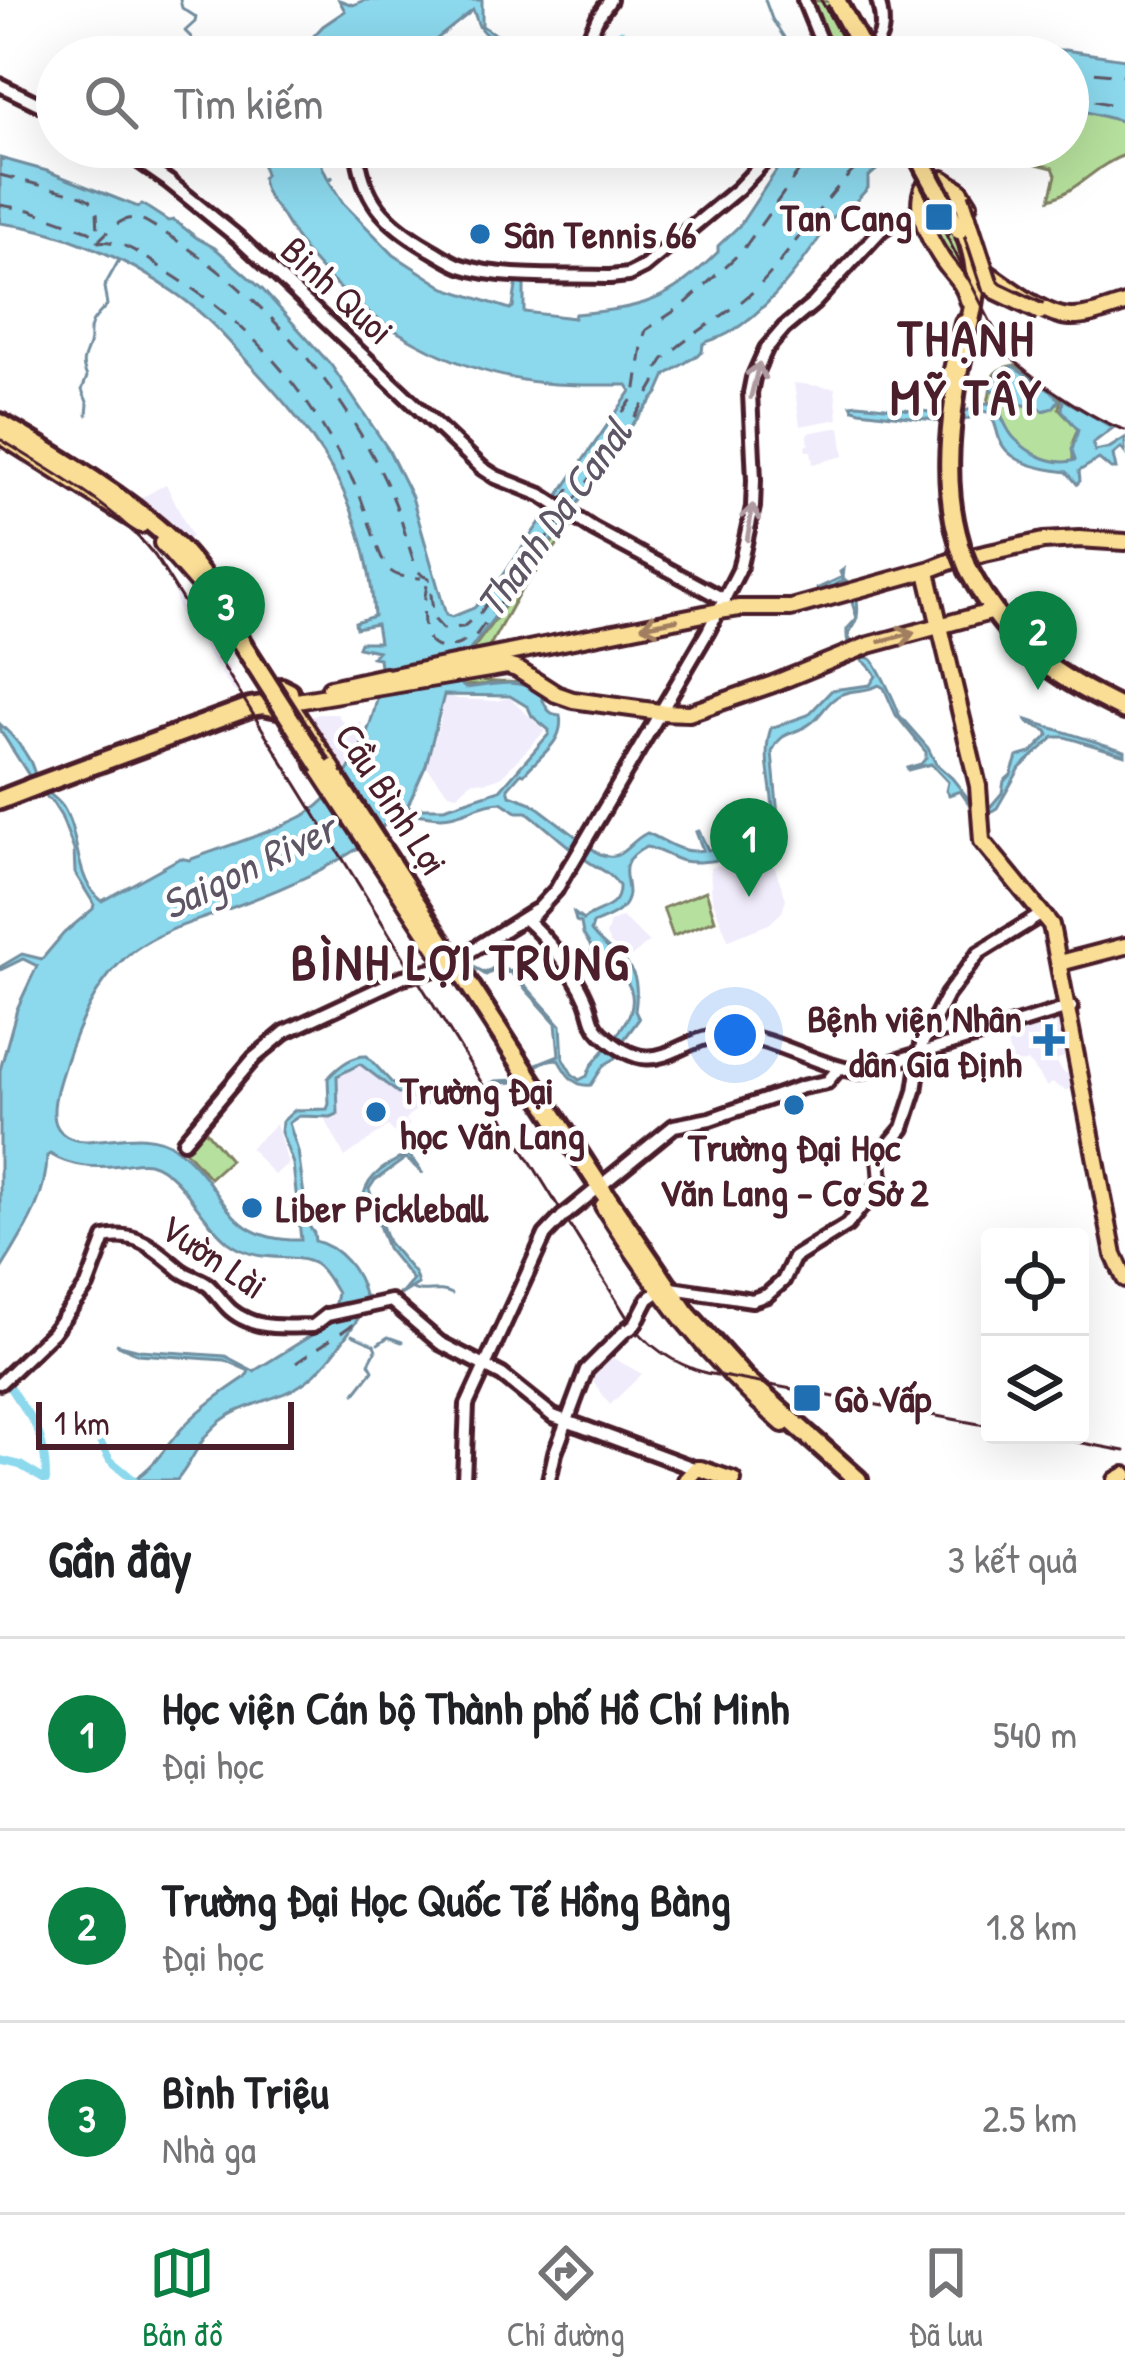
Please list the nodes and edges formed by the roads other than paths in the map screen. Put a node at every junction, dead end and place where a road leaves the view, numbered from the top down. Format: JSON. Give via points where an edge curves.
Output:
{"nodes":[{"id":1,"x":610,"y":0,"type":"edge"},
{"id":2,"x":805,"y":0,"type":"edge"},
{"id":3,"x":835,"y":0,"type":"edge"},
{"id":4,"x":880,"y":0,"type":"edge"},
{"id":5,"x":590,"y":36,"type":"edge"},
{"id":6,"x":820,"y":36,"type":"edge"},
{"id":7,"x":854,"y":36,"type":"edge"},
{"id":8,"x":885,"y":36,"type":"edge"},
{"id":9,"x":0,"y":85,"type":"edge"},
{"id":10,"x":36,"y":103,"type":"edge"},
{"id":11,"x":147,"y":168,"type":"edge"},
{"id":12,"x":362,"y":168,"type":"edge"},
{"id":13,"x":758,"y":168,"type":"edge"},
{"id":14,"x":926,"y":168,"type":"edge"},
{"id":15,"x":957,"y":190,"type":"junction"},
{"id":16,"x":919,"y":209,"type":"junction"},
{"id":17,"x":973,"y":270,"type":"junction"},
{"id":18,"x":1123,"y":305,"type":"edge"},
{"id":19,"x":1043,"y":311,"type":"junction"},
{"id":20,"x":950,"y":420,"type":"junction"},
{"id":21,"x":0,"y":426,"type":"edge"},
{"id":22,"x":1125,"y":543,"type":"edge"},
{"id":23,"x":962,"y":546,"type":"junction"},
{"id":24,"x":929,"y":570,"type":"junction"},
{"id":25,"x":727,"y":607,"type":"junction"},
{"id":26,"x":992,"y":611,"type":"junction"},
{"id":27,"x":230,"y":621,"type":"junction"},
{"id":28,"x":940,"y":626,"type":"junction"},
{"id":29,"x":520,"y":650,"type":"junction"},
{"id":30,"x":497,"y":658,"type":"junction"},
{"id":31,"x":536,"y":681,"type":"junction"},
{"id":32,"x":315,"y":694,"type":"junction"},
{"id":33,"x":278,"y":700,"type":"junction"},
{"id":34,"x":1125,"y":708,"type":"edge"},
{"id":35,"x":660,"y":712,"type":"junction"},
{"id":36,"x":326,"y":768,"type":"junction"},
{"id":37,"x":0,"y":798,"type":"edge"},
{"id":38,"x":421,"y":914,"type":"junction"},
{"id":39,"x":529,"y":917,"type":"junction"},
{"id":40,"x":1043,"y":917,"type":"junction"},
{"id":41,"x":1125,"y":947,"type":"edge"},
{"id":42,"x":453,"y":964,"type":"junction"},
{"id":43,"x":1062,"y":964,"type":"junction"},
{"id":44,"x":1067,"y":1011,"type":"junction"},
{"id":45,"x":922,"y":1049,"type":"junction"},
{"id":46,"x":517,"y":1062,"type":"junction"},
{"id":47,"x":838,"y":1069,"type":"junction"},
{"id":48,"x":532,"y":1086,"type":"junction"},
{"id":49,"x":184,"y":1141,"type":"dead end"},
{"id":50,"x":599,"y":1186,"type":"junction"},
{"id":51,"x":1125,"y":1277,"type":"edge"},
{"id":52,"x":668,"y":1287,"type":"junction"},
{"id":53,"x":711,"y":1353,"type":"junction"},
{"id":54,"x":487,"y":1364,"type":"junction"},
{"id":55,"x":0,"y":1383,"type":"edge"},
{"id":56,"x":566,"y":1421,"type":"junction"},
{"id":57,"x":821,"y":1454,"type":"junction"},
{"id":58,"x":694,"y":1473,"type":"edge"},
{"id":59,"x":1125,"y":1475,"type":"edge"},
{"id":60,"x":723,"y":1479,"type":"edge"},
{"id":61,"x":465,"y":1480,"type":"edge"},
{"id":62,"x":549,"y":1480,"type":"edge"},
{"id":63,"x":855,"y":1480,"type":"edge"},
{"id":64,"x":1115,"y":1480,"type":"edge"}],
"edges":[{"from":1,"to":5,"type":"main road"},
{"from":2,"to":6,"type":"main road"},
{"from":3,"to":7,"type":"highway","bridge":true},
{"from":4,"to":8,"type":"main road"},
{"from":9,"to":10,"type":"main road"},
{"from":11,"to":25,"type":"main road","name":"Binh Quoi","via":[[223,225],[473,461]]},
{"from":12,"to":13,"type":"main road","via":[[384,218],[459,265],[623,276],[644,267]]},
{"from":14,"to":17,"type":"highway","bridge":true},
{"from":15,"to":16,"type":"main road","via":[[942,190]]},
{"from":15,"to":17,"type":"main road","via":[[968,201]]},
{"from":15,"to":19,"type":"main road","bridge":true,"via":[[990,286]]},
{"from":16,"to":17,"type":"main road","via":[[936,243]]},
{"from":25,"to":16,"type":"main road","one_way":true,"via":[[752,514],[750,393],[760,359],[881,230]]},
{"from":17,"to":19,"type":"main road","via":[[1007,281]]},
{"from":17,"to":20,"type":"highway"},
{"from":17,"to":20,"type":"main road","via":[[951,369]]},
{"from":18,"to":19,"type":"main road","via":[[1074,324]]},
{"from":20,"to":23,"type":"highway"},
{"from":21,"to":27,"type":"highway","via":[[158,535]]},
{"from":21,"to":27,"type":"highway","via":[[147,518],[198,570]]},
{"from":22,"to":23,"type":"main road"},
{"from":23,"to":24,"type":"main road"},
{"from":23,"to":26,"type":"main road"},
{"from":23,"to":26,"type":"highway","bridge":true},
{"from":24,"to":25,"type":"main road","via":[[790,608]]},
{"from":24,"to":28,"type":"main road"},
{"from":25,"to":29,"type":"main road","one_way":true},
{"from":25,"to":35,"type":"main road"},
{"from":26,"to":28,"type":"main road"},
{"from":26,"to":34,"type":"main road"},
{"from":26,"to":34,"type":"highway","via":[[1058,675]]},
{"from":27,"to":33,"type":"main road","name":"Cầu Bình Lợi"},
{"from":27,"to":36,"type":"highway","name":"Cầu Bình Lợi","bridge":true},
{"from":35,"to":28,"type":"main road","one_way":true,"via":[[711,707]]},
{"from":28,"to":40,"type":"main road","via":[[987,844]]},
{"from":29,"to":30,"type":"main road"},
{"from":29,"to":31,"type":"main road"},
{"from":30,"to":31,"type":"main road"},
{"from":30,"to":32,"type":"main road"},
{"from":31,"to":35,"type":"main road","via":[[573,700]]},
{"from":32,"to":33,"type":"main road"},
{"from":32,"to":33,"type":"main road","via":[[304,707]]},
{"from":32,"to":33,"type":"main road","via":[[287,685]]},
{"from":33,"to":36,"type":"main road","name":"Cầu Bình Lợi","bridge":true},
{"from":33,"to":37,"type":"highway"},
{"from":35,"to":39,"type":"main road","via":[[554,892]]},
{"from":36,"to":38,"type":"highway","name":"Cầu Bình Lợi"},
{"from":38,"to":42,"type":"main road"},
{"from":38,"to":42,"type":"highway","name":"Cầu Bình Lợi"},
{"from":39,"to":42,"type":"main road"},
{"from":39,"to":47,"type":"main road","via":[[587,1000],[593,1024],[637,1056],[662,1057],[730,1034]]},
{"from":40,"to":43,"type":"main road"},
{"from":40,"to":45,"type":"main road","via":[[979,952]]},
{"from":41,"to":43,"type":"main road"},
{"from":42,"to":46,"type":"highway"},
{"from":42,"to":46,"type":"highway"},
{"from":42,"to":49,"type":"main road","via":[[285,1032]]},
{"from":43,"to":44,"type":"main road"},
{"from":44,"to":45,"type":"main road"},
{"from":44,"to":51,"type":"main road","via":[[1114,1255]]},
{"from":45,"to":47,"type":"main road","via":[[860,1072]]},
{"from":45,"to":52,"type":"main road","via":[[905,1123],[879,1156],[878,1187],[847,1226],[792,1262],[774,1291],[752,1300]]},
{"from":46,"to":48,"type":"highway"},
{"from":47,"to":50,"type":"main road","via":[[827,1082],[674,1126]]},
{"from":48,"to":50,"type":"highway"},
{"from":48,"to":50,"type":"highway"},
{"from":50,"to":52,"type":"highway"},
{"from":50,"to":52,"type":"highway","via":[[641,1260]]},
{"from":50,"to":54,"type":"main road","via":[[546,1236]]},
{"from":52,"to":53,"type":"highway"},
{"from":52,"to":56,"type":"main road","via":[[644,1300],[632,1326],[586,1371]]},
{"from":52,"to":63,"type":"highway","via":[[719,1352]]},
{"from":53,"to":57,"type":"highway"},
{"from":53,"to":57,"type":"main road"},
{"from":54,"to":55,"type":"main road","name":"Vườn Lài","via":[[392,1301],[326,1315],[313,1326],[250,1322],[129,1236],[106,1238],[87,1286]]},
{"from":54,"to":56,"type":"main road"},
{"from":54,"to":61,"type":"main road","via":[[465,1411]]},
{"from":56,"to":58,"type":"main road"},
{"from":56,"to":62,"type":"main road"},
{"from":57,"to":63,"type":"highway"},
{"from":58,"to":60,"type":"main road"},
{"from":59,"to":64,"type":"main road"}]}
